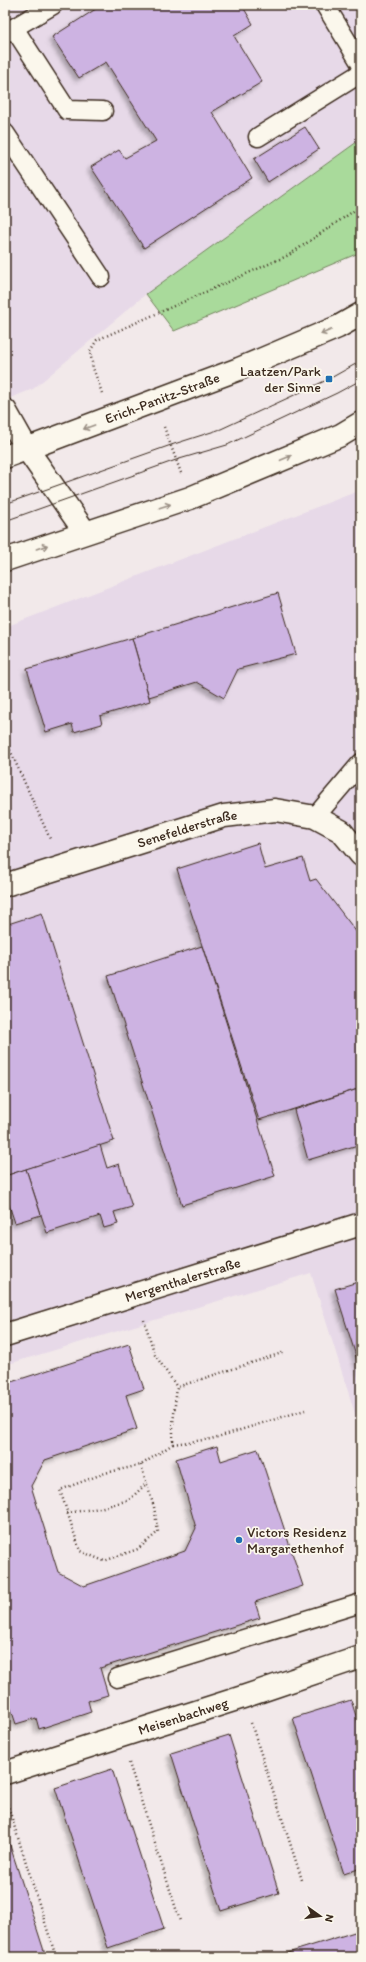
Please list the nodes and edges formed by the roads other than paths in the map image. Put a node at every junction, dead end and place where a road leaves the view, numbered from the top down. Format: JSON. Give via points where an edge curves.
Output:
{"nodes":[{"id":1,"x":54,"y":5,"type":"edge"},
{"id":2,"x":325,"y":5,"type":"edge"},
{"id":3,"x":10,"y":30,"type":"edge"},
{"id":4,"x":361,"y":64,"type":"edge"},
{"id":5,"x":361,"y":73,"type":"edge"},
{"id":6,"x":103,"y":111,"type":"dead end"},
{"id":7,"x":5,"y":133,"type":"edge"},
{"id":8,"x":258,"y":137,"type":"dead end"},
{"id":9,"x":101,"y":277,"type":"dead end"},
{"id":10,"x":361,"y":314,"type":"edge"},
{"id":11,"x":5,"y":410,"type":"edge"},
{"id":12,"x":361,"y":423,"type":"edge"},
{"id":13,"x":27,"y":449,"type":"junction"},
{"id":14,"x":5,"y":457,"type":"edge"},
{"id":15,"x":86,"y":532,"type":"junction"},
{"id":16,"x":5,"y":560,"type":"edge"},
{"id":17,"x":361,"y":762,"type":"edge"},
{"id":18,"x":315,"y":817,"type":"junction"},
{"id":19,"x":361,"y":855,"type":"edge"},
{"id":20,"x":5,"y":885,"type":"edge"},
{"id":21,"x":361,"y":1224,"type":"edge"},
{"id":22,"x":5,"y":1335,"type":"edge"},
{"id":23,"x":361,"y":1603,"type":"edge"},
{"id":24,"x":361,"y":1657,"type":"edge"},
{"id":25,"x":117,"y":1678,"type":"dead end"},
{"id":26,"x":5,"y":1773,"type":"edge"}],
"edges":[{"from":1,"to":3,"type":"lane"},
{"from":2,"to":4,"type":"lane"},
{"from":3,"to":6,"type":"lane","via":[[67,110]]},
{"from":5,"to":8,"type":"lane"},
{"from":7,"to":9,"type":"lane"},
{"from":10,"to":13,"type":"street","name":"Erich-Panitz-Straße","one_way":true,"via":[[239,369]]},
{"from":11,"to":13,"type":"street"},
{"from":15,"to":12,"type":"street","one_way":true,"via":[[190,498],[341,435]]},
{"from":13,"to":14,"type":"street","name":"Erich-Panitz-Straße"},
{"from":13,"to":15,"type":"street"},
{"from":16,"to":15,"type":"street","one_way":true},
{"from":17,"to":18,"type":"lane"},
{"from":18,"to":19,"type":"street","name":"Senefelderstraße","via":[[341,831]]},
{"from":18,"to":20,"type":"street","name":"Senefelderstraße","via":[[275,810],[224,816]]},
{"from":21,"to":22,"type":"street","name":"Mergenthalerstraße"},
{"from":23,"to":25,"type":"lane"},
{"from":24,"to":26,"type":"street","name":"Meisenbachweg","via":[[242,1698]]}]}
